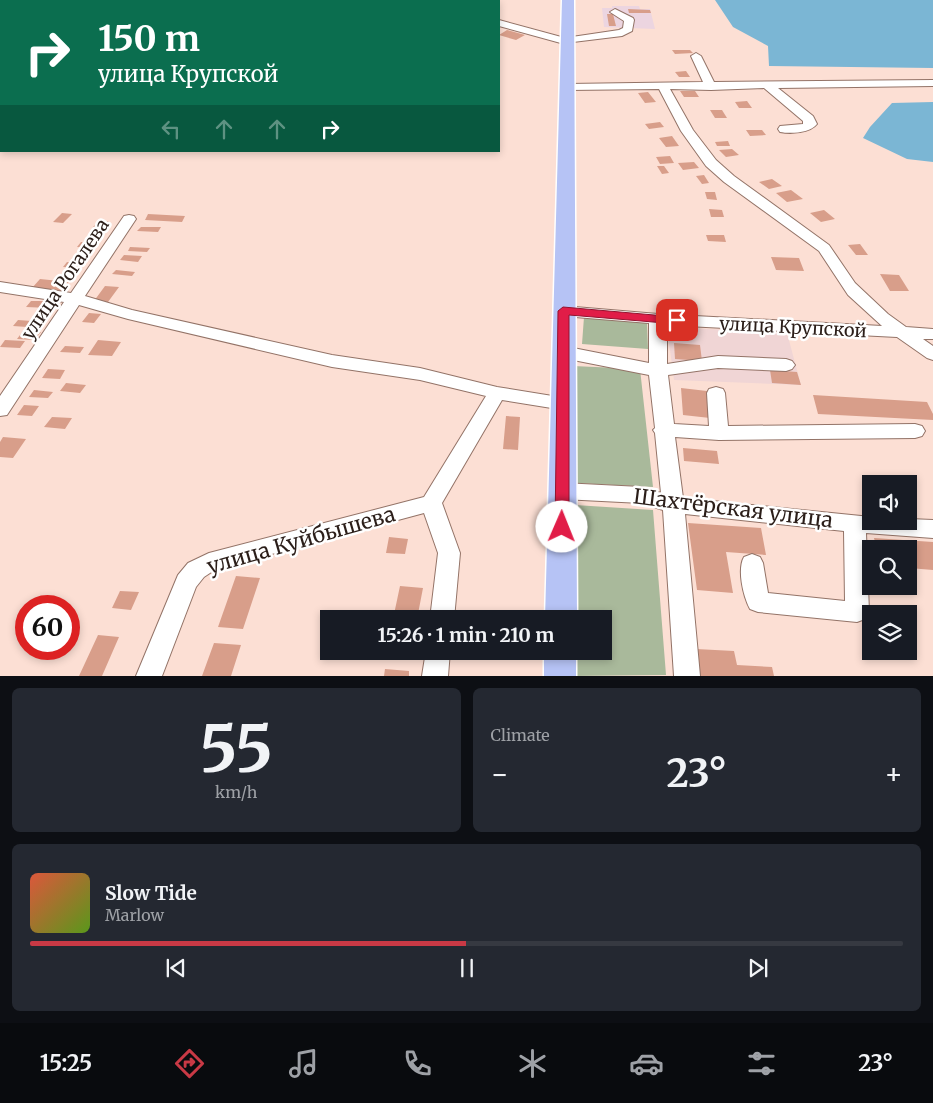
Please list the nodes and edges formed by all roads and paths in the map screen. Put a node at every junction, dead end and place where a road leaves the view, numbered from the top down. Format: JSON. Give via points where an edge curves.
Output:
{"nodes":[{"id":1,"x":568,"y":0,"type":"edge"},
{"id":2,"x":615,"y":12,"type":"dead end"},
{"id":3,"x":500,"y":23,"type":"edge"},
{"id":4,"x":569,"y":40,"type":"junction"},
{"id":5,"x":696,"y":56,"type":"dead end"},
{"id":6,"x":933,"y":83,"type":"edge"},
{"id":7,"x":711,"y":86,"type":"junction"},
{"id":8,"x":768,"y":86,"type":"junction"},
{"id":9,"x":568,"y":87,"type":"junction"},
{"id":10,"x":663,"y":87,"type":"junction"},
{"id":11,"x":784,"y":129,"type":"dead end"},
{"id":12,"x":129,"y":219,"type":"dead end"},
{"id":13,"x":0,"y":287,"type":"edge"},
{"id":14,"x":76,"y":300,"type":"junction"},
{"id":15,"x":563,"y":311,"type":"junction"},
{"id":16,"x":658,"y":320,"type":"junction"},
{"id":17,"x":903,"y":332,"type":"junction"},
{"id":18,"x":933,"y":334,"type":"edge"},
{"id":19,"x":563,"y":352,"type":"junction"},
{"id":20,"x":933,"y":354,"type":"edge"},
{"id":21,"x":786,"y":365,"type":"dead end"},
{"id":22,"x":658,"y":371,"type":"junction"},
{"id":23,"x":497,"y":393,"type":"junction"},
{"id":24,"x":716,"y":393,"type":"dead end"},
{"id":25,"x":564,"y":404,"type":"junction"},
{"id":26,"x":0,"y":410,"type":"edge"},
{"id":27,"x":663,"y":430,"type":"junction"},
{"id":28,"x":915,"y":432,"type":"dead end"},
{"id":29,"x":719,"y":434,"type":"junction"},
{"id":30,"x":562,"y":491,"type":"junction"},
{"id":31,"x":431,"y":503,"type":"junction"},
{"id":32,"x":673,"y":505,"type":"junction"},
{"id":33,"x":854,"y":524,"type":"junction"},
{"id":34,"x":933,"y":529,"type":"edge"},
{"id":35,"x":752,"y":563,"type":"dead end"},
{"id":36,"x":443,"y":610,"type":"edge"},
{"id":37,"x":561,"y":610,"type":"edge"},
{"id":38,"x":437,"y":660,"type":"edge"},
{"id":39,"x":560,"y":660,"type":"edge"},
{"id":40,"x":149,"y":676,"type":"edge"},
{"id":41,"x":435,"y":676,"type":"edge"},
{"id":42,"x":560,"y":676,"type":"edge"},
{"id":43,"x":687,"y":676,"type":"edge"}],
"edges":[{"from":1,"to":4,"type":"main road"},
{"from":2,"to":4,"type":"street","via":[[629,20],[628,29],[622,33]]},
{"from":3,"to":4,"type":"street"},
{"from":4,"to":9,"type":"main road"},
{"from":5,"to":7,"type":"street"},
{"from":6,"to":8,"type":"street"},
{"from":7,"to":8,"type":"street"},
{"from":7,"to":10,"type":"street"},
{"from":8,"to":11,"type":"street","via":[[811,124]]},
{"from":9,"to":10,"type":"street"},
{"from":9,"to":15,"type":"main road"},
{"from":10,"to":17,"type":"street","via":[[687,130],[711,163],[824,248],[854,292],[874,312]]},
{"from":12,"to":14,"type":"street","name":"улица Рогалева"},
{"from":13,"to":14,"type":"street"},
{"from":14,"to":23,"type":"street","via":[[323,358],[420,374]]},
{"from":14,"to":26,"type":"street","name":"улица Рогалева"},
{"from":15,"to":16,"type":"street","name":"улица Крупской"},
{"from":15,"to":19,"type":"main road"},
{"from":16,"to":17,"type":"street","name":"улица Крупской"},
{"from":16,"to":22,"type":"street"},
{"from":17,"to":18,"type":"street","name":"улица Крупской"},
{"from":17,"to":20,"type":"street"},
{"from":19,"to":22,"type":"street"},
{"from":19,"to":25,"type":"main road"},
{"from":21,"to":22,"type":"street","via":[[718,362]]},
{"from":22,"to":27,"type":"street"},
{"from":23,"to":25,"type":"street"},
{"from":23,"to":31,"type":"street"},
{"from":24,"to":29,"type":"street"},
{"from":25,"to":30,"type":"main road"},
{"from":27,"to":29,"type":"street"},
{"from":27,"to":32,"type":"street"},
{"from":28,"to":29,"type":"street"},
{"from":30,"to":32,"type":"street","name":"Шахтёрская улица","via":[[641,496]]},
{"from":30,"to":37,"type":"main road"},
{"from":31,"to":36,"type":"street","via":[[449,553]]},
{"from":31,"to":40,"type":"street","name":"улица Куйбышева","via":[[209,562],[186,582]]},
{"from":32,"to":33,"type":"street","name":"Шахтёрская улица"},
{"from":32,"to":43,"type":"street"},
{"from":33,"to":34,"type":"street","name":"Шахтёрская улица"},
{"from":33,"to":35,"type":"street","via":[[857,612],[758,602]]},
{"from":38,"to":41,"type":"street"},
{"from":39,"to":42,"type":"main road"}]}
